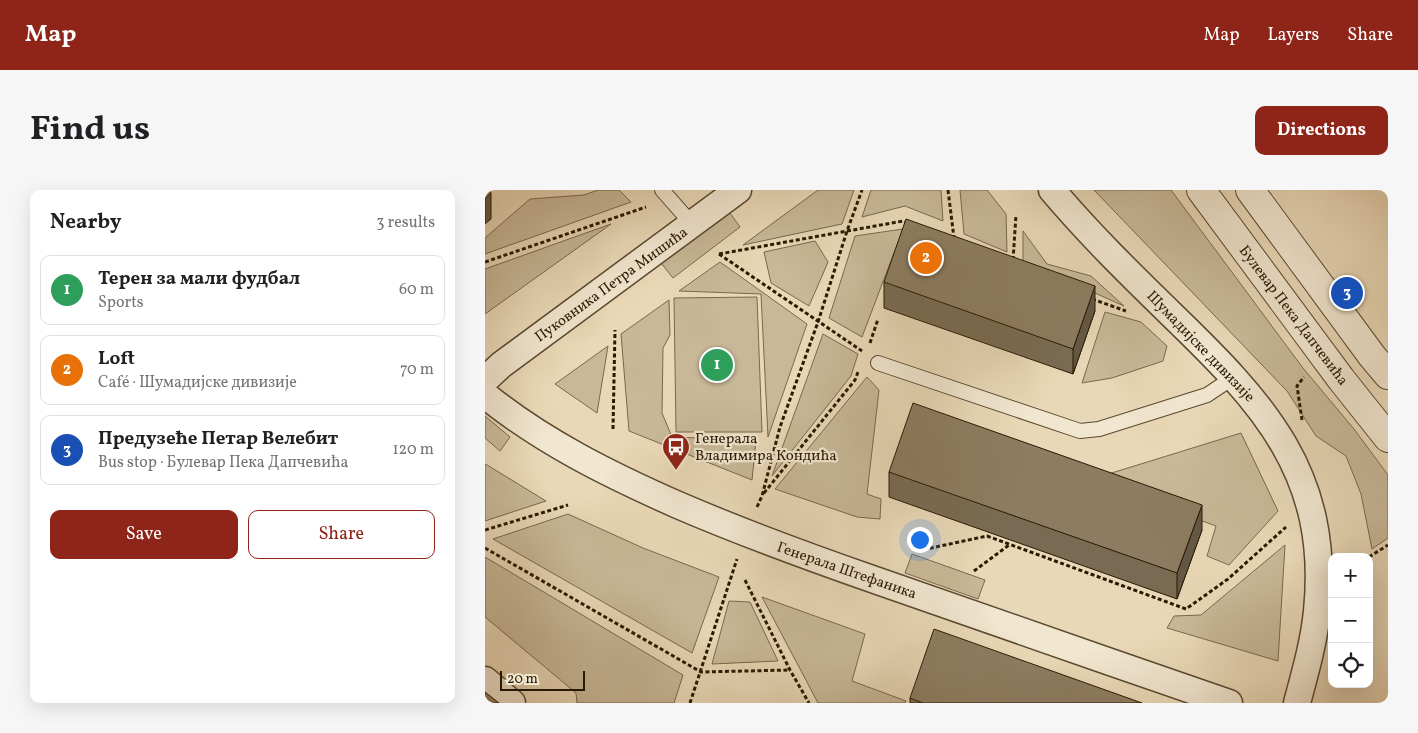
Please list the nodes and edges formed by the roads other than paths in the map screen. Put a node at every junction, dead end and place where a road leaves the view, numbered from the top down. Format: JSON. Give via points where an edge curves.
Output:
{"nodes":[{"id":1,"x":662,"y":190,"type":"edge"},
{"id":2,"x":738,"y":190,"type":"edge"},
{"id":3,"x":1052,"y":190,"type":"edge"},
{"id":4,"x":1201,"y":190,"type":"edge"},
{"id":5,"x":1249,"y":190,"type":"edge"},
{"id":6,"x":692,"y":224,"type":"junction"},
{"id":7,"x":879,"y":363,"type":"road end"},
{"id":8,"x":1388,"y":375,"type":"edge"},
{"id":9,"x":1234,"y":377,"type":"junction"},
{"id":10,"x":485,"y":380,"type":"edge"},
{"id":11,"x":1388,"y":386,"type":"edge"},
{"id":12,"x":485,"y":394,"type":"edge"},
{"id":13,"x":1363,"y":405,"type":"junction"},
{"id":14,"x":1388,"y":438,"type":"edge"},
{"id":15,"x":485,"y":680,"type":"edge"},
{"id":16,"x":512,"y":703,"type":"edge"},
{"id":17,"x":1229,"y":703,"type":"edge"},
{"id":18,"x":1297,"y":703,"type":"edge"}],
"edges":[{"from":1,"to":6,"type":"lane"},
{"from":2,"to":6,"type":"street","name":"Пуковника Петра Мишића"},
{"from":3,"to":9,"type":"street","name":"Шумадијске дивизије","via":[[1108,252]]},
{"from":4,"to":13,"type":"street","name":"Булевар Пека Дапчевића"},
{"from":5,"to":8,"type":"street"},
{"from":6,"to":10,"type":"street","name":"Пуковника Петра Мишића"},
{"from":7,"to":9,"type":"lane","via":[[1080,431],[1099,430],[1207,395]]},
{"from":9,"to":18,"type":"street","name":"Шумадијске дивизије","via":[[1274,428],[1295,464],[1314,527],[1319,567],[1318,609]]},
{"from":11,"to":13,"type":"street"},
{"from":12,"to":17,"type":"street","name":"Генерала Штефаника","via":[[550,441],[585,461],[746,534]]},
{"from":13,"to":14,"type":"street","name":"Булевар Пека Дапчевића"},
{"from":15,"to":16,"type":"street"}]}
